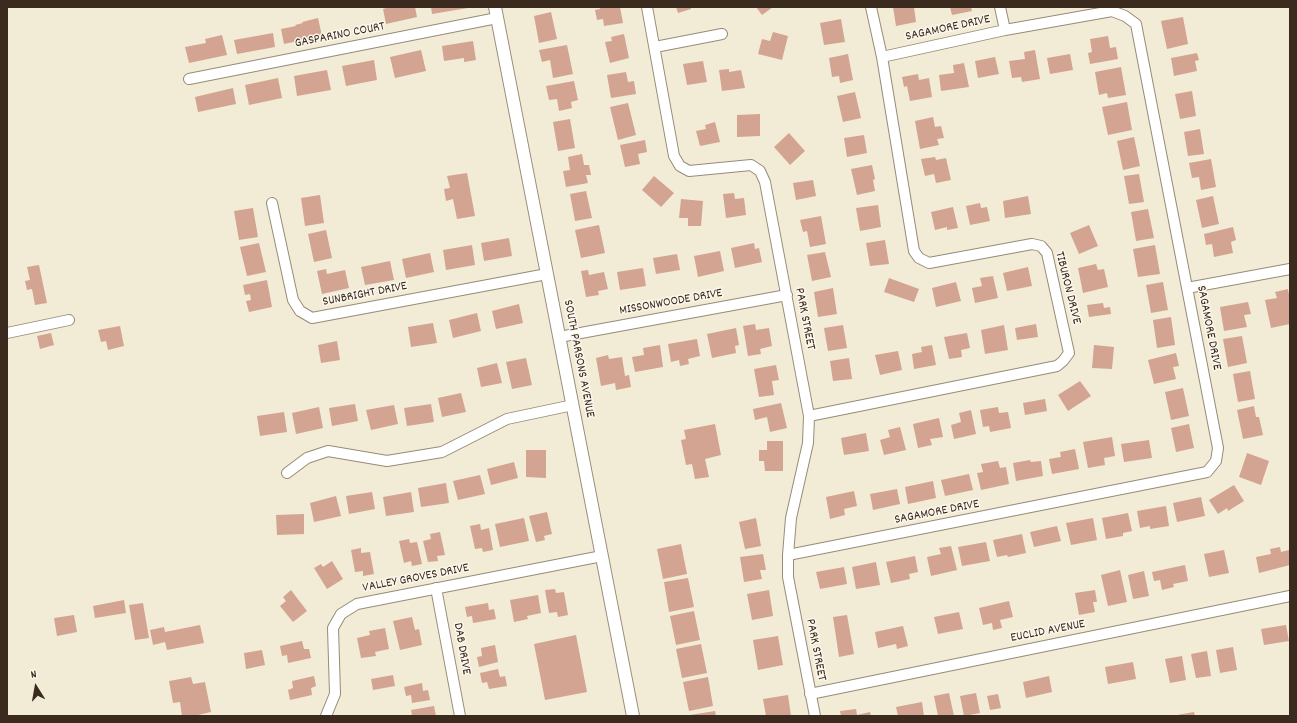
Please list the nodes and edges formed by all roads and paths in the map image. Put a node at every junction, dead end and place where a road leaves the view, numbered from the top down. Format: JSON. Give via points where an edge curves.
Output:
{"nodes":[{"id":1,"x":646,"y":7,"type":"edge"},
{"id":2,"x":871,"y":7,"type":"edge"},
{"id":3,"x":1000,"y":7,"type":"edge"},
{"id":4,"x":496,"y":12,"type":"edge"},
{"id":5,"x":1005,"y":30,"type":"junction"},
{"id":6,"x":722,"y":34,"type":"dead end"},
{"id":7,"x":655,"y":47,"type":"junction"},
{"id":8,"x":882,"y":57,"type":"junction"},
{"id":9,"x":189,"y":79,"type":"dead end"},
{"id":10,"x":272,"y":203,"type":"dead end"},
{"id":11,"x":1290,"y":269,"type":"edge"},
{"id":12,"x":547,"y":274,"type":"junction"},
{"id":13,"x":1187,"y":288,"type":"junction"},
{"id":14,"x":787,"y":295,"type":"junction"},
{"id":15,"x":69,"y":320,"type":"dead end"},
{"id":16,"x":7,"y":333,"type":"edge"},
{"id":17,"x":559,"y":337,"type":"junction"},
{"id":18,"x":573,"y":405,"type":"junction"},
{"id":19,"x":810,"y":416,"type":"junction"},
{"id":20,"x":286,"y":473,"type":"dead end"},
{"id":21,"x":788,"y":555,"type":"junction"},
{"id":22,"x":602,"y":556,"type":"junction"},
{"id":23,"x":436,"y":588,"type":"junction"},
{"id":24,"x":1290,"y":596,"type":"edge"},
{"id":25,"x":810,"y":694,"type":"junction"},
{"id":26,"x":326,"y":716,"type":"edge"},
{"id":27,"x":460,"y":716,"type":"edge"},
{"id":28,"x":633,"y":716,"type":"edge"},
{"id":29,"x":815,"y":716,"type":"edge"}],
"edges":[{"from":1,"to":7,"type":"street","name":"PARK STREET"},
{"from":2,"to":8,"type":"street","name":"TIBURON DRIVE"},
{"from":3,"to":5,"type":"street"},
{"from":4,"to":9,"type":"street","name":"GASPARINO COURT"},
{"from":4,"to":12,"type":"street","name":"SOUTH PARSONS AVENUE"},
{"from":5,"to":8,"type":"street","name":"SAGAMORE DRIVE"},
{"from":5,"to":13,"type":"street","name":"SAGAMORE DRIVE","via":[[1112,11],[1136,24]]},
{"from":6,"to":7,"type":"street"},
{"from":7,"to":14,"type":"street","name":"PARK STREET","via":[[674,156],[680,166],[689,171],[751,165],[760,171],[765,182]]},
{"from":8,"to":19,"type":"street","name":"TIBURON DRIVE","via":[[914,251],[919,258],[929,263],[1032,244],[1041,246],[1047,253],[1068,353],[1057,366]]},
{"from":10,"to":12,"type":"street","name":"SUNBRIGHT DRIVE","via":[[293,300],[300,311],[312,318]]},
{"from":11,"to":13,"type":"street"},
{"from":12,"to":17,"type":"street","name":"SOUTH PARSONS AVENUE"},
{"from":13,"to":21,"type":"street","name":"SAGAMORE DRIVE","via":[[1218,448],[1216,461],[1207,472]]},
{"from":14,"to":17,"type":"street","name":"MISSONWOODE DRIVE"},
{"from":14,"to":19,"type":"street","name":"PARK STREET"},
{"from":15,"to":16,"type":"street"},
{"from":17,"to":18,"type":"street","name":"SOUTH PARSONS AVENUE"},
{"from":18,"to":20,"type":"street","via":[[507,419],[442,452],[387,461],[328,451],[307,458]]},
{"from":18,"to":22,"type":"street","name":"SOUTH PARSONS AVENUE"},
{"from":19,"to":21,"type":"street","name":"PARK STREET","via":[[808,443],[791,518]]},
{"from":21,"to":25,"type":"street","name":"PARK STREET","via":[[788,577]]},
{"from":22,"to":23,"type":"street","name":"VALLEY GROVES DRIVE"},
{"from":22,"to":28,"type":"street","name":"SOUTH PARSONS AVENUE"},
{"from":23,"to":26,"type":"street","name":"VALLEY GROVES DRIVE","via":[[357,604],[341,614],[333,628],[335,694]]},
{"from":23,"to":27,"type":"street","name":"DAB DRIVE"},
{"from":24,"to":25,"type":"street","name":"EUCLID AVENUE"},
{"from":25,"to":29,"type":"street","name":"PARK STREET"}]}
